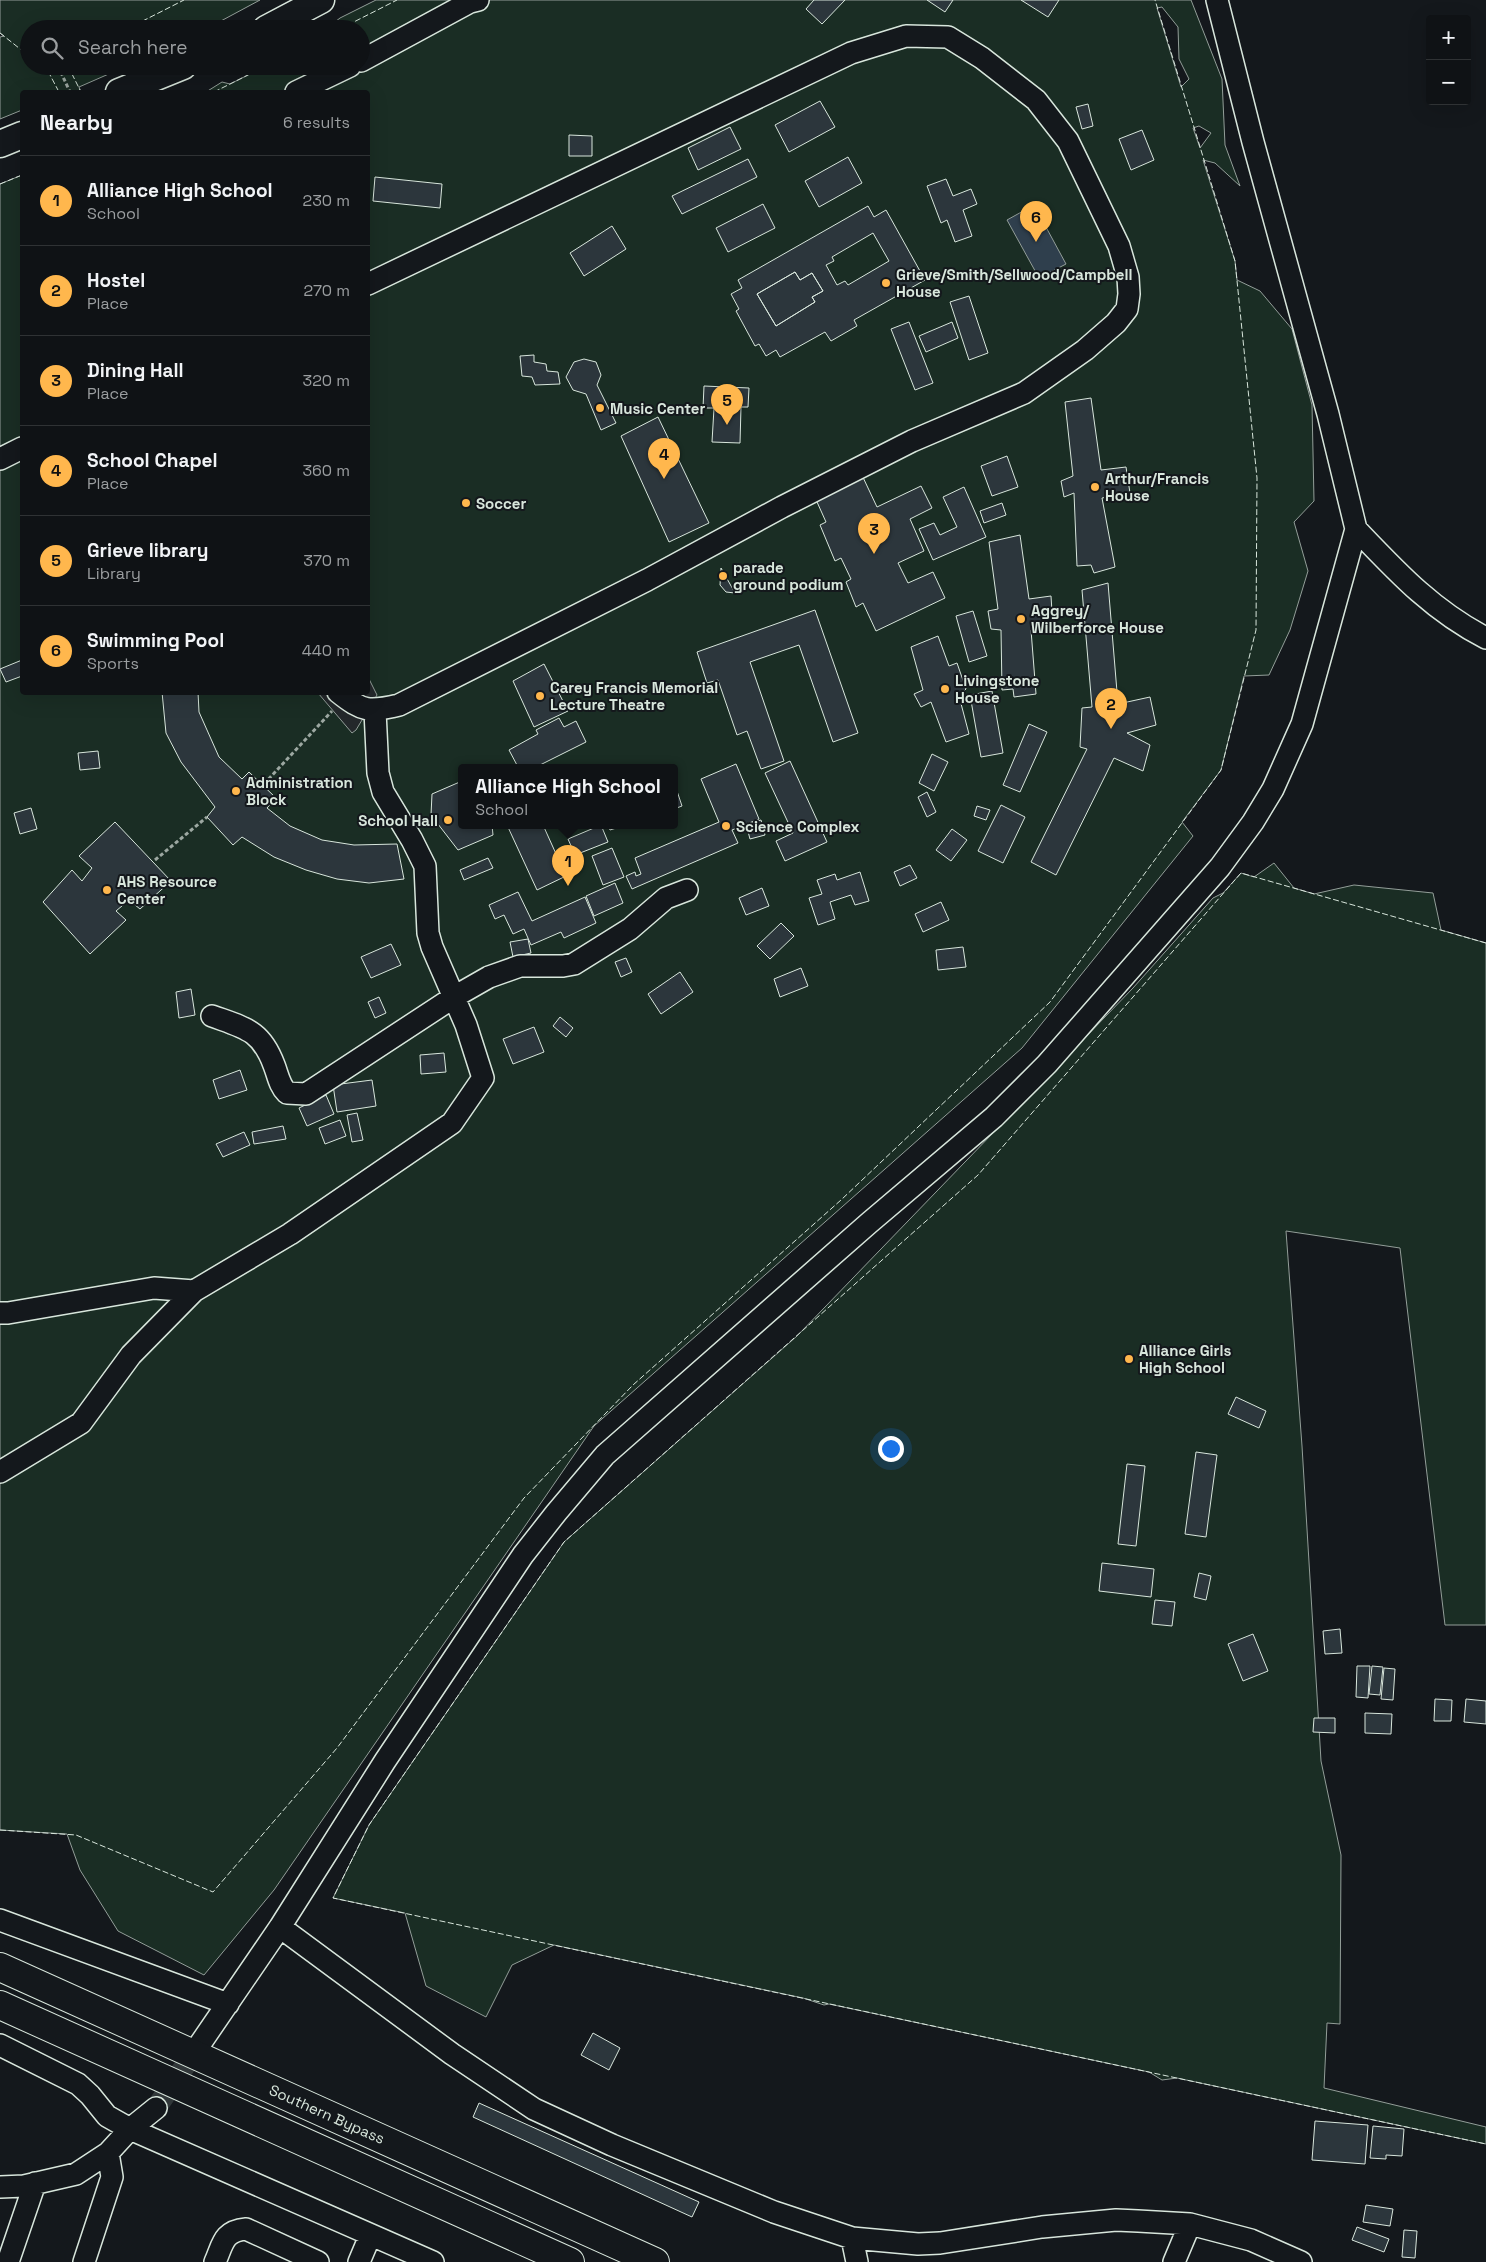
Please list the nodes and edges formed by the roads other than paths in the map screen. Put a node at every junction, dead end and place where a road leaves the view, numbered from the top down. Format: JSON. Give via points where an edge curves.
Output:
{"nodes":[{"id":1,"x":321,"y":0,"type":"edge"},
{"id":2,"x":478,"y":0,"type":"edge"},
{"id":3,"x":1217,"y":0,"type":"edge"},
{"id":4,"x":283,"y":20,"type":"edge"},
{"id":5,"x":370,"y":56,"type":"edge"},
{"id":6,"x":161,"y":75,"type":"edge"},
{"id":7,"x":331,"y":75,"type":"edge"},
{"id":8,"x":124,"y":90,"type":"edge"},
{"id":9,"x":300,"y":90,"type":"edge"},
{"id":10,"x":20,"y":136,"type":"edge"},
{"id":11,"x":0,"y":144,"type":"edge"},
{"id":12,"x":370,"y":283,"type":"edge"},
{"id":13,"x":20,"y":449,"type":"edge"},
{"id":14,"x":0,"y":459,"type":"edge"},
{"id":15,"x":1356,"y":529,"type":"junction"},
{"id":16,"x":1486,"y":638,"type":"edge"},
{"id":17,"x":342,"y":695,"type":"edge"},
{"id":18,"x":375,"y":711,"type":"junction"},
{"id":19,"x":687,"y":890,"type":"dead end"},
{"id":20,"x":454,"y":997,"type":"junction"},
{"id":21,"x":212,"y":1016,"type":"dead end"},
{"id":22,"x":194,"y":1291,"type":"junction"},
{"id":23,"x":0,"y":1312,"type":"edge"},
{"id":24,"x":0,"y":1472,"type":"edge"},
{"id":25,"x":0,"y":1920,"type":"edge"},
{"id":26,"x":280,"y":1927,"type":"junction"},
{"id":27,"x":0,"y":1967,"type":"edge"},
{"id":28,"x":228,"y":2004,"type":"junction"},
{"id":29,"x":0,"y":2005,"type":"edge"},
{"id":30,"x":0,"y":2044,"type":"edge"},
{"id":31,"x":200,"y":2044,"type":"tunnel mouth"},
{"id":32,"x":156,"y":2108,"type":"tunnel mouth"},
{"id":33,"x":130,"y":2129,"type":"junction"},
{"id":34,"x":108,"y":2153,"type":"junction"},
{"id":35,"x":35,"y":2184,"type":"junction"},
{"id":36,"x":0,"y":2187,"type":"edge"},
{"id":37,"x":1190,"y":2224,"type":"junction"},
{"id":38,"x":370,"y":2236,"type":"junction"},
{"id":39,"x":852,"y":2238,"type":"junction"},
{"id":40,"x":404,"y":2257,"type":"edge"},
{"id":41,"x":8,"y":2262,"type":"edge"},
{"id":42,"x":84,"y":2262,"type":"edge"},
{"id":43,"x":215,"y":2262,"type":"edge"},
{"id":44,"x":318,"y":2262,"type":"edge"},
{"id":45,"x":359,"y":2262,"type":"edge"},
{"id":46,"x":433,"y":2262,"type":"edge"},
{"id":47,"x":570,"y":2262,"type":"edge"},
{"id":48,"x":655,"y":2262,"type":"edge"},
{"id":49,"x":857,"y":2262,"type":"edge"},
{"id":50,"x":1174,"y":2262,"type":"edge"},
{"id":51,"x":1301,"y":2262,"type":"edge"}],
"edges":[{"from":1,"to":4,"type":"main road"},
{"from":2,"to":5,"type":"street"},
{"from":3,"to":15,"type":"street"},
{"from":6,"to":8,"type":"main road"},
{"from":7,"to":9,"type":"street"},
{"from":10,"to":11,"type":"main road"},
{"from":12,"to":18,"type":"street","via":[[851,53],[906,36],[948,37],[982,58],[1036,100],[1068,141],[1119,246],[1129,294],[1127,310],[1116,324],[1024,393],[912,441],[510,650],[399,705]]},
{"from":13,"to":14,"type":"street"},
{"from":15,"to":16,"type":"street","via":[[1409,585],[1442,612]]},
{"from":15,"to":26,"type":"street","via":[[1302,724],[1273,789],[1220,867],[1047,1064],[994,1117],[605,1455],[523,1555]]},
{"from":17,"to":18,"type":"street","via":[[354,705]]},
{"from":18,"to":20,"type":"street","via":[[378,774],[383,792],[425,866],[428,933]]},
{"from":19,"to":20,"type":"street","via":[[666,898],[630,930],[574,964],[520,966],[489,977]]},
{"from":20,"to":21,"type":"street","via":[[306,1094],[287,1093],[281,1088],[273,1063],[258,1036],[246,1028]]},
{"from":20,"to":22,"type":"street","via":[[483,1078],[452,1122],[290,1234]]},
{"from":22,"to":23,"type":"street","via":[[154,1288]]},
{"from":22,"to":24,"type":"street","via":[[131,1355],[81,1423]]},
{"from":25,"to":28,"type":"street"},
{"from":26,"to":28,"type":"street"},
{"from":26,"to":39,"type":"street","via":[[452,2054],[534,2109],[774,2212]]},
{"from":27,"to":48,"type":"highway","name":"Southern Bypass"},
{"from":28,"to":31,"type":"street"},
{"from":29,"to":47,"type":"highway"},
{"from":30,"to":33,"type":"street","via":[[78,2084],[107,2116]]},
{"from":32,"to":33,"type":"street"},
{"from":33,"to":34,"type":"street"},
{"from":33,"to":38,"type":"street"},
{"from":34,"to":35,"type":"street","via":[[76,2174]]},
{"from":34,"to":42,"type":"street","via":[[112,2177]]},
{"from":35,"to":36,"type":"street"},
{"from":35,"to":41,"type":"street"},
{"from":37,"to":39,"type":"street","via":[[1116,2220],[918,2244]]},
{"from":37,"to":50,"type":"street"},
{"from":37,"to":51,"type":"street","via":[[1251,2240]]},
{"from":38,"to":40,"type":"street"},
{"from":38,"to":45,"type":"street"},
{"from":39,"to":49,"type":"street"},
{"from":40,"to":46,"type":"street"},
{"from":43,"to":44,"type":"street","via":[[228,2234],[246,2229]]}]}
